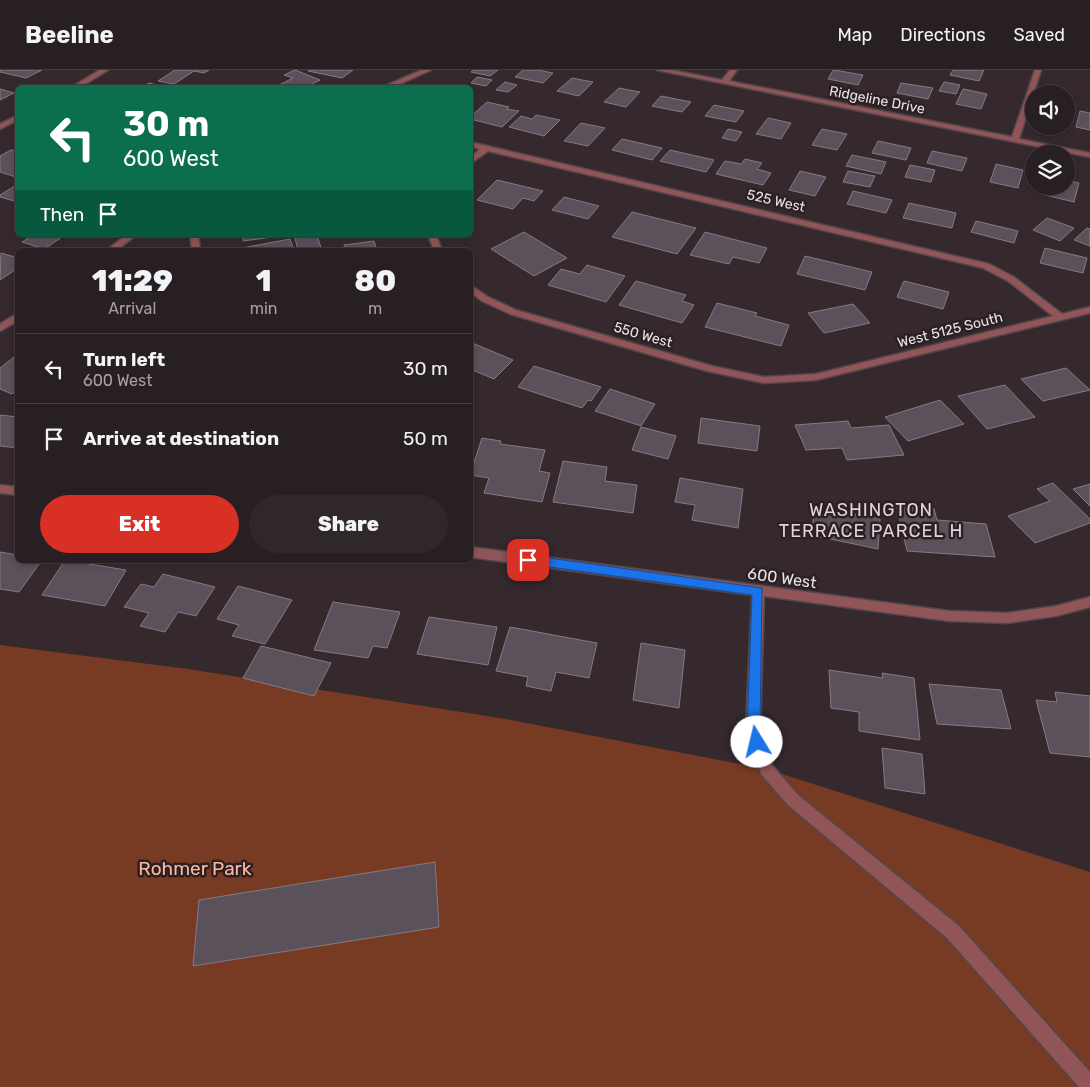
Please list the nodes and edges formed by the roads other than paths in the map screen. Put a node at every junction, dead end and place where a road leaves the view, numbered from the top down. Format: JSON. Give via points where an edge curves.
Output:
{"nodes":[{"id":1,"x":105,"y":70,"type":"edge"},
{"id":2,"x":428,"y":70,"type":"edge"},
{"id":3,"x":660,"y":70,"type":"edge"},
{"id":4,"x":734,"y":70,"type":"edge"},
{"id":5,"x":1038,"y":70,"type":"edge"},
{"id":6,"x":724,"y":82,"type":"junction"},
{"id":7,"x":78,"y":85,"type":"edge"},
{"id":8,"x":390,"y":85,"type":"edge"},
{"id":9,"x":15,"y":119,"type":"edge"},
{"id":10,"x":0,"y":127,"type":"edge"},
{"id":11,"x":1015,"y":140,"type":"junction"},
{"id":12,"x":473,"y":145,"type":"edge"},
{"id":13,"x":486,"y":148,"type":"junction"},
{"id":14,"x":1090,"y":154,"type":"edge"},
{"id":15,"x":473,"y":159,"type":"edge"},
{"id":16,"x":129,"y":237,"type":"edge"},
{"id":17,"x":114,"y":248,"type":"edge"},
{"id":18,"x":473,"y":290,"type":"edge"},
{"id":19,"x":1090,"y":310,"type":"edge"},
{"id":20,"x":15,"y":318,"type":"edge"},
{"id":21,"x":1061,"y":318,"type":"junction"},
{"id":22,"x":0,"y":328,"type":"edge"},
{"id":23,"x":816,"y":377,"type":"joint"},
{"id":24,"x":0,"y":488,"type":"edge"},
{"id":25,"x":15,"y":490,"type":"edge"},
{"id":26,"x":473,"y":552,"type":"edge"},
{"id":27,"x":758,"y":591,"type":"junction"},
{"id":28,"x":1090,"y":602,"type":"edge"},
{"id":29,"x":1090,"y":1086,"type":"edge"}],
"edges":[{"from":1,"to":7,"type":"street"},
{"from":2,"to":8,"type":"street"},
{"from":3,"to":6,"type":"street","name":"Ridgeline Drive"},
{"from":4,"to":6,"type":"street"},
{"from":5,"to":11,"type":"street"},
{"from":6,"to":11,"type":"street","name":"Ridgeline Drive"},
{"from":9,"to":10,"type":"street"},
{"from":11,"to":14,"type":"street","name":"Ridgeline Drive"},
{"from":12,"to":13,"type":"street","name":"525 West"},
{"from":13,"to":15,"type":"street"},
{"from":13,"to":21,"type":"street","name":"525 West","via":[[986,266],[1011,279]]},
{"from":16,"to":17,"type":"street"},
{"from":18,"to":23,"type":"street","name":"550 West","via":[[513,312],[711,369],[764,380]]},
{"from":19,"to":21,"type":"street","name":"West 5125 South"},
{"from":20,"to":22,"type":"street"},
{"from":21,"to":23,"type":"street","name":"West 5125 South"},
{"from":24,"to":25,"type":"street"},
{"from":26,"to":27,"type":"street","name":"600 West"},
{"from":27,"to":28,"type":"street","name":"600 West","via":[[949,616],[1008,618]]},
{"from":27,"to":29,"type":"street","via":[[753,729],[766,769],[793,800],[953,932]]}]}
